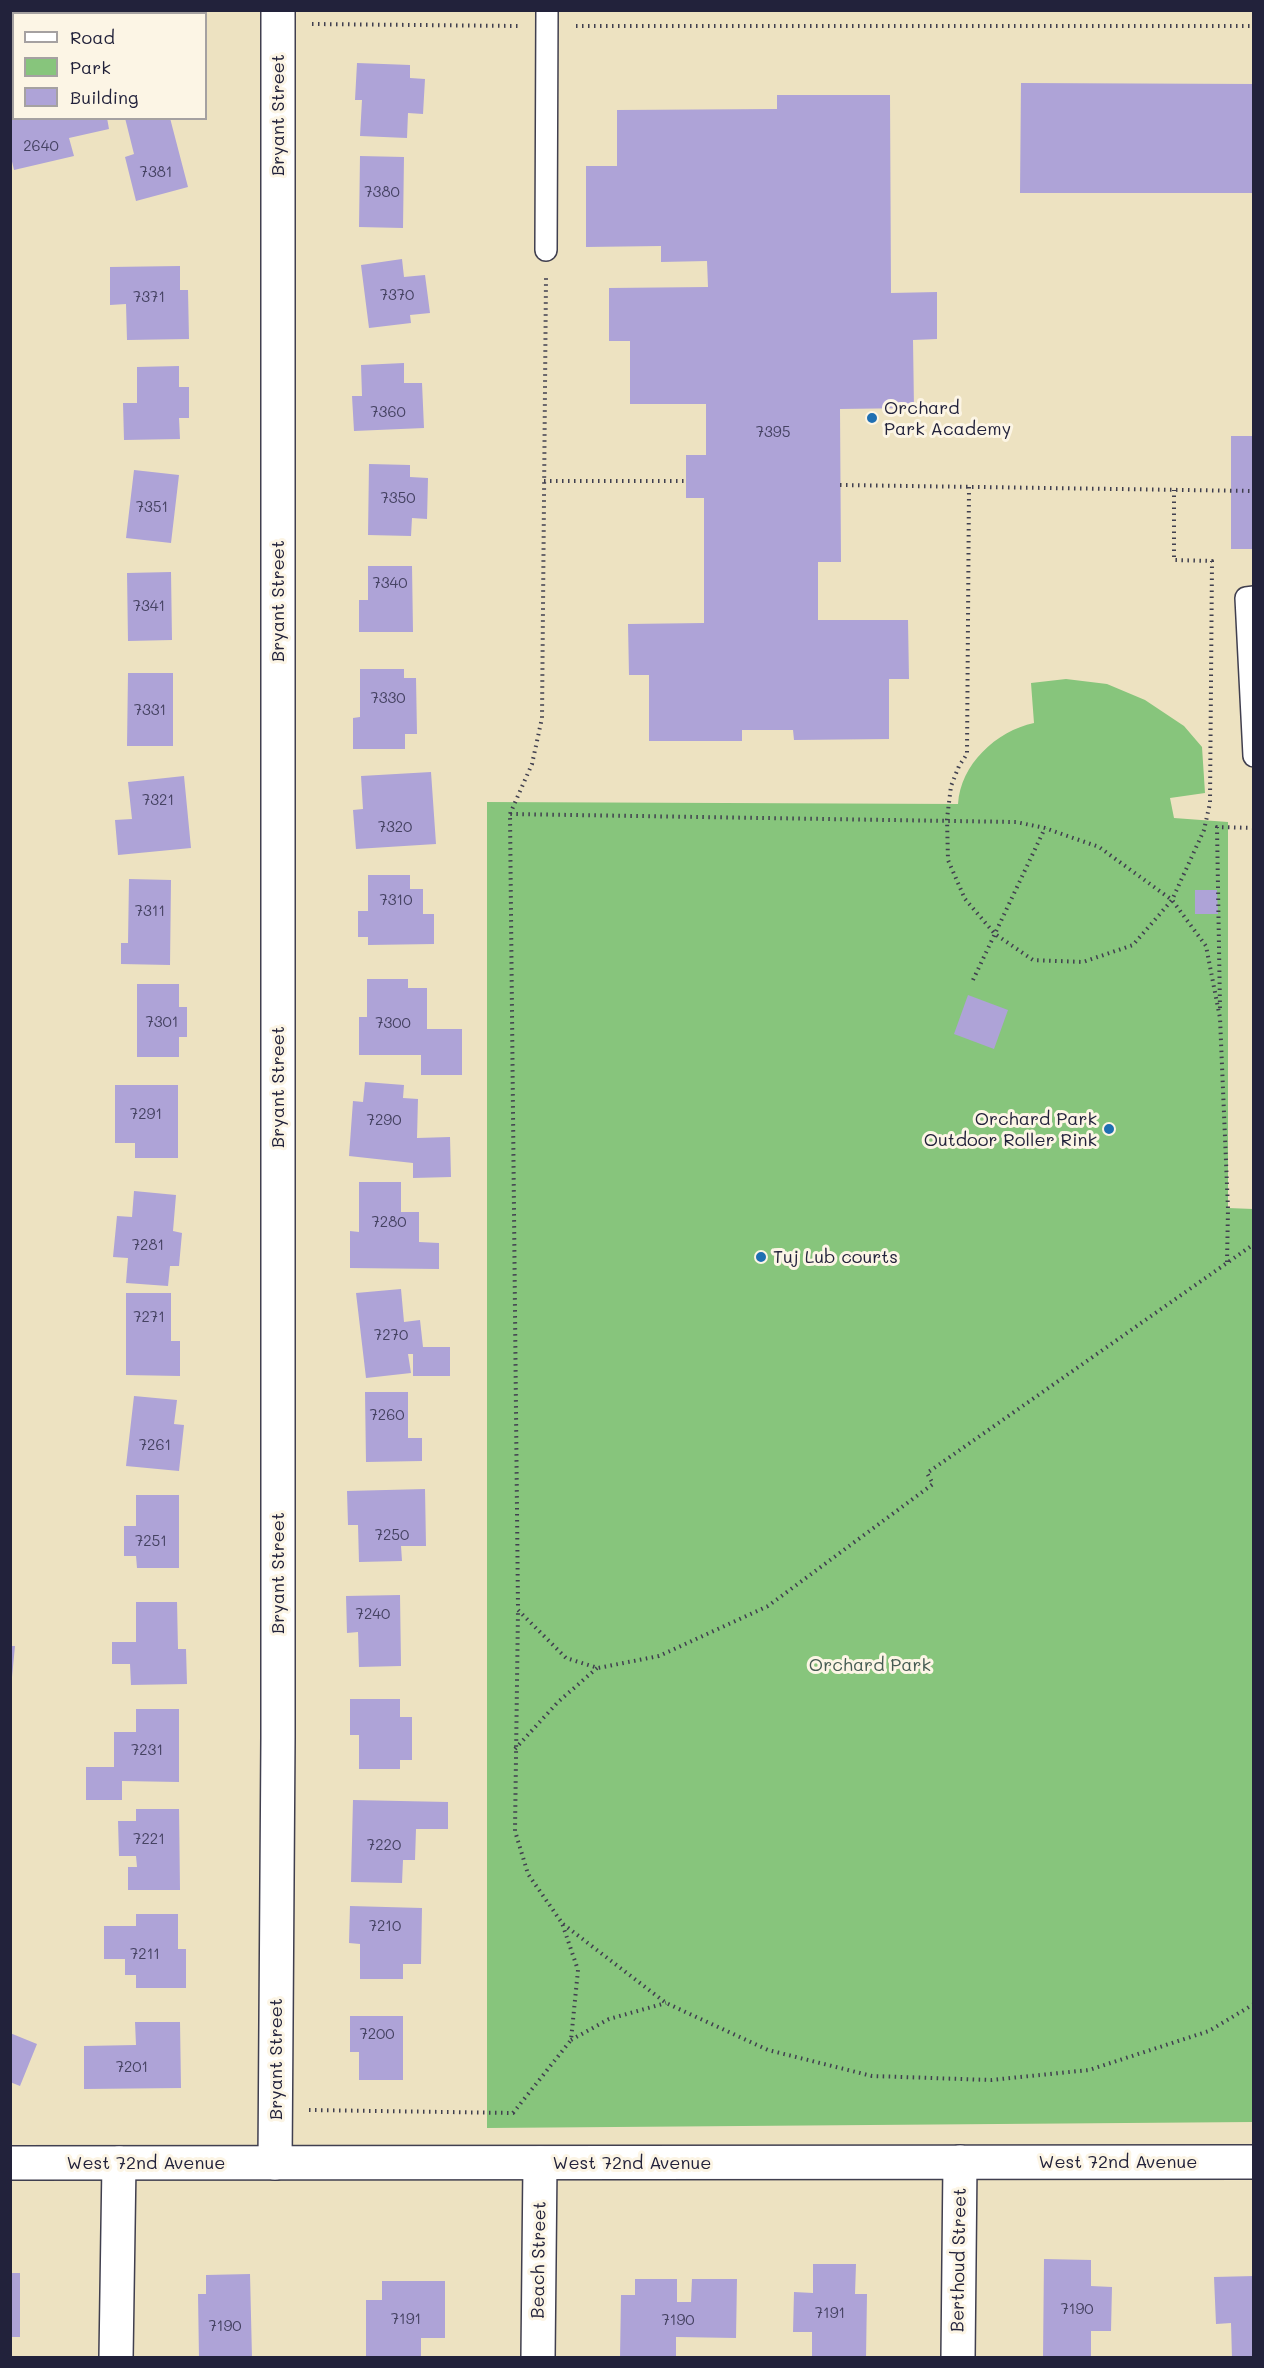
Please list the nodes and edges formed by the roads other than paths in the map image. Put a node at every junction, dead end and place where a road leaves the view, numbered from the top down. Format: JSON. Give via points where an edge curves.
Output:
{"nodes":[{"id":1,"x":278,"y":17,"type":"edge"},
{"id":2,"x":547,"y":18,"type":"edge"},
{"id":3,"x":546,"y":250,"type":"road end"},
{"id":4,"x":1254,"y":597,"type":"edge"},
{"id":5,"x":1254,"y":756,"type":"edge"},
{"id":6,"x":960,"y":2162,"type":"junction"},
{"id":7,"x":1254,"y":2162,"type":"edge"},
{"id":8,"x":10,"y":2163,"type":"edge"},
{"id":9,"x":119,"y":2163,"type":"junction"},
{"id":10,"x":275,"y":2163,"type":"junction"},
{"id":11,"x":540,"y":2163,"type":"junction"},
{"id":12,"x":116,"y":2358,"type":"edge"},
{"id":13,"x":538,"y":2358,"type":"edge"},
{"id":14,"x":958,"y":2358,"type":"edge"}],
"edges":[{"from":1,"to":10,"type":"street","name":"Bryant Street"},
{"from":2,"to":3,"type":"lane"},
{"from":4,"to":5,"type":"lane","via":[[1246,598]]},
{"from":6,"to":7,"type":"street","name":"West 72nd Avenue"},
{"from":6,"to":11,"type":"street","name":"West 72nd Avenue"},
{"from":6,"to":14,"type":"street","name":"Berthoud Street"},
{"from":8,"to":9,"type":"street","name":"West 72nd Avenue"},
{"from":9,"to":10,"type":"street","name":"West 72nd Avenue"},
{"from":9,"to":12,"type":"street"},
{"from":10,"to":11,"type":"street","name":"West 72nd Avenue"},
{"from":11,"to":13,"type":"street","name":"Beach Street"}]}
